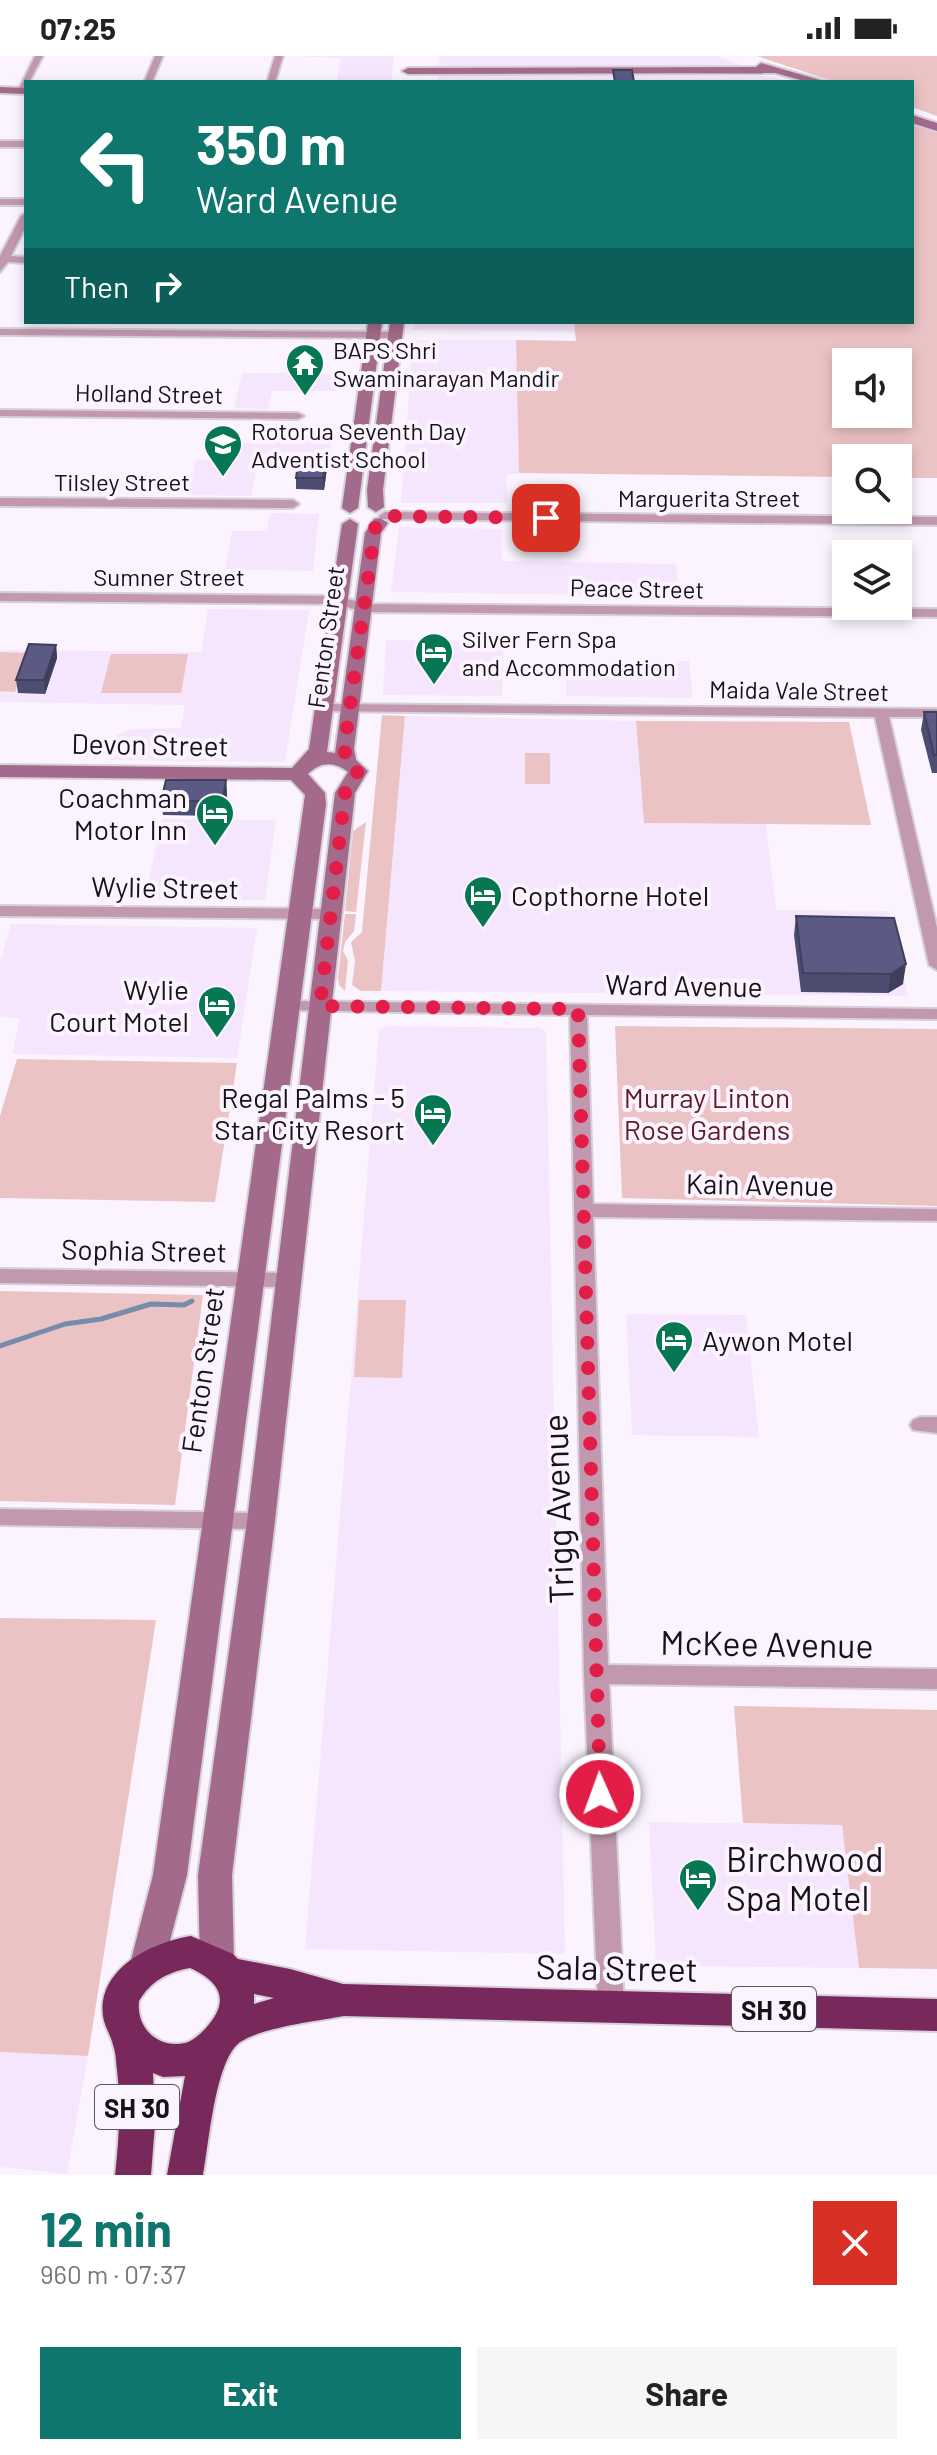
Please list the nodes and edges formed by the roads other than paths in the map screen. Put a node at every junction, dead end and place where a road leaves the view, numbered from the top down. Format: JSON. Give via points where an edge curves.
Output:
{"nodes":[{"id":1,"x":39,"y":56,"type":"edge"},
{"id":2,"x":159,"y":56,"type":"edge"},
{"id":3,"x":279,"y":56,"type":"edge"},
{"id":4,"x":410,"y":56,"type":"edge"},
{"id":5,"x":427,"y":56,"type":"edge"},
{"id":6,"x":732,"y":56,"type":"edge"},
{"id":7,"x":774,"y":70,"type":"junction"},
{"id":8,"x":408,"y":76,"type":"edge"},
{"id":9,"x":424,"y":76,"type":"edge"},
{"id":10,"x":28,"y":80,"type":"edge"},
{"id":11,"x":149,"y":80,"type":"edge"},
{"id":12,"x":272,"y":80,"type":"edge"},
{"id":13,"x":796,"y":80,"type":"edge"},
{"id":14,"x":813,"y":80,"type":"edge"},
{"id":15,"x":0,"y":90,"type":"edge"},
{"id":16,"x":23,"y":91,"type":"edge"},
{"id":17,"x":0,"y":144,"type":"edge"},
{"id":18,"x":24,"y":144,"type":"edge"},
{"id":19,"x":0,"y":202,"type":"edge"},
{"id":20,"x":24,"y":202,"type":"edge"},
{"id":21,"x":24,"y":220,"type":"edge"},
{"id":22,"x":24,"y":260,"type":"edge"},
{"id":23,"x":1,"y":263,"type":"edge"},
{"id":24,"x":374,"y":328,"type":"edge"},
{"id":25,"x":396,"y":328,"type":"edge"},
{"id":26,"x":0,"y":332,"type":"edge"},
{"id":27,"x":0,"y":413,"type":"edge"},
{"id":28,"x":298,"y":416,"type":"dead end"},
{"id":29,"x":363,"y":417,"type":"junction"},
{"id":30,"x":386,"y":417,"type":"junction"},
{"id":31,"x":0,"y":502,"type":"edge"},
{"id":32,"x":293,"y":504,"type":"dead end"},
{"id":33,"x":380,"y":515,"type":"junction"},
{"id":34,"x":350,"y":516,"type":"junction"},
{"id":35,"x":937,"y":521,"type":"edge"},
{"id":36,"x":0,"y":597,"type":"edge"},
{"id":37,"x":338,"y":600,"type":"junction"},
{"id":38,"x":364,"y":608,"type":"junction"},
{"id":39,"x":937,"y":613,"type":"edge"},
{"id":40,"x":324,"y":708,"type":"junction"},
{"id":41,"x":350,"y":708,"type":"junction"},
{"id":42,"x":881,"y":713,"type":"junction"},
{"id":43,"x":937,"y":713,"type":"edge"},
{"id":44,"x":0,"y":771,"type":"edge"},
{"id":45,"x":349,"y":772,"type":"junction"},
{"id":46,"x":306,"y":774,"type":"junction"},
{"id":47,"x":0,"y":911,"type":"edge"},
{"id":48,"x":299,"y":914,"type":"junction"},
{"id":49,"x":330,"y":914,"type":"junction"},
{"id":50,"x":937,"y":965,"type":"edge"},
{"id":51,"x":286,"y":1006,"type":"junction"},
{"id":52,"x":320,"y":1006,"type":"junction"},
{"id":53,"x":578,"y":1009,"type":"junction"},
{"id":54,"x":937,"y":1014,"type":"edge"},
{"id":55,"x":583,"y":1210,"type":"junction"},
{"id":56,"x":937,"y":1215,"type":"edge"},
{"id":57,"x":0,"y":1276,"type":"edge"},
{"id":58,"x":251,"y":1279,"type":"junction"},
{"id":59,"x":287,"y":1280,"type":"junction"},
{"id":60,"x":0,"y":1517,"type":"edge"},
{"id":61,"x":219,"y":1521,"type":"junction"},
{"id":62,"x":261,"y":1521,"type":"junction"},
{"id":63,"x":596,"y":1674,"type":"junction"},
{"id":64,"x":937,"y":1679,"type":"edge"},
{"id":65,"x":147,"y":1964,"type":"junction"},
{"id":66,"x":224,"y":1968,"type":"junction"},
{"id":67,"x":344,"y":2000,"type":"junction"},
{"id":68,"x":611,"y":2007,"type":"junction"},
{"id":69,"x":937,"y":2015,"type":"edge"},
{"id":70,"x":223,"y":2037,"type":"junction"},
{"id":71,"x":130,"y":2039,"type":"junction"},
{"id":72,"x":133,"y":2175,"type":"edge"},
{"id":73,"x":185,"y":2175,"type":"edge"}],
"edges":[{"from":1,"to":10,"type":"street"},
{"from":2,"to":11,"type":"street"},
{"from":3,"to":12,"type":"street"},
{"from":4,"to":8,"type":"main road"},
{"from":5,"to":9,"type":"main road"},
{"from":6,"to":7,"type":"main road"},
{"from":7,"to":9,"type":"main road"},
{"from":7,"to":13,"type":"main road"},
{"from":7,"to":14,"type":"main road"},
{"from":8,"to":9,"type":"main road"},
{"from":15,"to":16,"type":"main road"},
{"from":17,"to":18,"type":"street"},
{"from":19,"to":20,"type":"street"},
{"from":21,"to":23,"type":"street"},
{"from":22,"to":23,"type":"street"},
{"from":24,"to":25,"type":"street"},
{"from":24,"to":26,"type":"street"},
{"from":24,"to":29,"type":"main road","name":"Fenton Street"},
{"from":25,"to":30,"type":"main road","name":"Fenton Street"},
{"from":27,"to":28,"type":"street","name":"Holland Street"},
{"from":29,"to":30,"type":"main road"},
{"from":29,"to":34,"type":"main road","name":"Fenton Street"},
{"from":30,"to":33,"type":"main road","name":"Fenton Street","via":[[374,497]]},
{"from":31,"to":32,"type":"street","name":"Tilsley Street"},
{"from":33,"to":34,"type":"main road","via":[[364,526]]},
{"from":33,"to":35,"type":"street","name":"Marguerita Street"},
{"from":33,"to":38,"type":"main road","name":"Fenton Street"},
{"from":34,"to":37,"type":"main road","name":"Fenton Street"},
{"from":36,"to":37,"type":"street","name":"Sumner Street"},
{"from":37,"to":38,"type":"street","name":"Peace Street"},
{"from":37,"to":40,"type":"main road","name":"Fenton Street"},
{"from":38,"to":39,"type":"street","name":"Peace Street"},
{"from":38,"to":41,"type":"main road","name":"Fenton Street"},
{"from":40,"to":41,"type":"street","name":"Maida Vale Street"},
{"from":40,"to":46,"type":"main road","name":"Fenton Street","via":[[319,749]]},
{"from":41,"to":42,"type":"street","name":"Maida Vale Street"},
{"from":41,"to":45,"type":"main road","name":"Fenton Street","via":[[344,749]]},
{"from":42,"to":43,"type":"street","name":"Maida Vale Street"},
{"from":42,"to":50,"type":"street"},
{"from":44,"to":46,"type":"main road","name":"Devon Street"},
{"from":45,"to":46,"type":"main road","via":[[333,758]]},
{"from":45,"to":46,"type":"main road","via":[[327,790]]},
{"from":45,"to":49,"type":"main road","name":"Fenton Street"},
{"from":46,"to":48,"type":"main road","name":"Fenton Street","via":[[316,805]]},
{"from":47,"to":48,"type":"street","name":"Wylie Street"},
{"from":48,"to":49,"type":"street","name":"Wylie Street"},
{"from":48,"to":51,"type":"main road","name":"Fenton Street"},
{"from":49,"to":52,"type":"main road","name":"Fenton Street"},
{"from":51,"to":52,"type":"street","name":"Ward Avenue"},
{"from":51,"to":58,"type":"main road","name":"Fenton Street"},
{"from":52,"to":53,"type":"street","name":"Ward Avenue"},
{"from":52,"to":59,"type":"main road","name":"Fenton Street"},
{"from":53,"to":54,"type":"street","name":"Ward Avenue"},
{"from":53,"to":55,"type":"street","name":"Trigg Avenue"},
{"from":55,"to":56,"type":"street","name":"Kain Avenue"},
{"from":55,"to":63,"type":"street","name":"Trigg Avenue"},
{"from":57,"to":58,"type":"street","name":"Sophia Street"},
{"from":58,"to":59,"type":"street","name":"Sophia Street"},
{"from":58,"to":61,"type":"main road","name":"Fenton Street"},
{"from":59,"to":62,"type":"main road","name":"Fenton Street"},
{"from":60,"to":61,"type":"street"},
{"from":61,"to":62,"type":"street"},
{"from":61,"to":65,"type":"main road","name":"Fenton Street","via":[[170,1875]]},
{"from":62,"to":66,"type":"main road","name":"Fenton Street","via":[[215,1875]]},
{"from":63,"to":64,"type":"street","name":"McKee Avenue"},
{"from":63,"to":68,"type":"street","name":"Trigg Avenue"},
{"from":65,"to":66,"type":"highway","number":"SH 30","via":[[191,1952]]},
{"from":65,"to":71,"type":"highway","number":"SH 30","via":[[130,1982],[122,2006]]},
{"from":66,"to":67,"type":"highway","name":"Sala Street","number":"SH 30"},
{"from":66,"to":70,"type":"highway","number":"SH 30","via":[[238,2000]]},
{"from":67,"to":68,"type":"highway","name":"Sala Street","number":"SH 30"},
{"from":67,"to":70,"type":"highway","name":"Sala Street","number":"SH 30","via":[[294,2009]]},
{"from":68,"to":69,"type":"highway","name":"Sala Street","number":"SH 30"},
{"from":70,"to":71,"type":"highway","number":"SH 30","via":[[202,2054],[175,2060],[150,2055]]},
{"from":70,"to":73,"type":"highway","number":"SH 30","via":[[203,2075]]},
{"from":71,"to":72,"type":"highway","number":"SH 30","via":[[137,2073]]}]}
